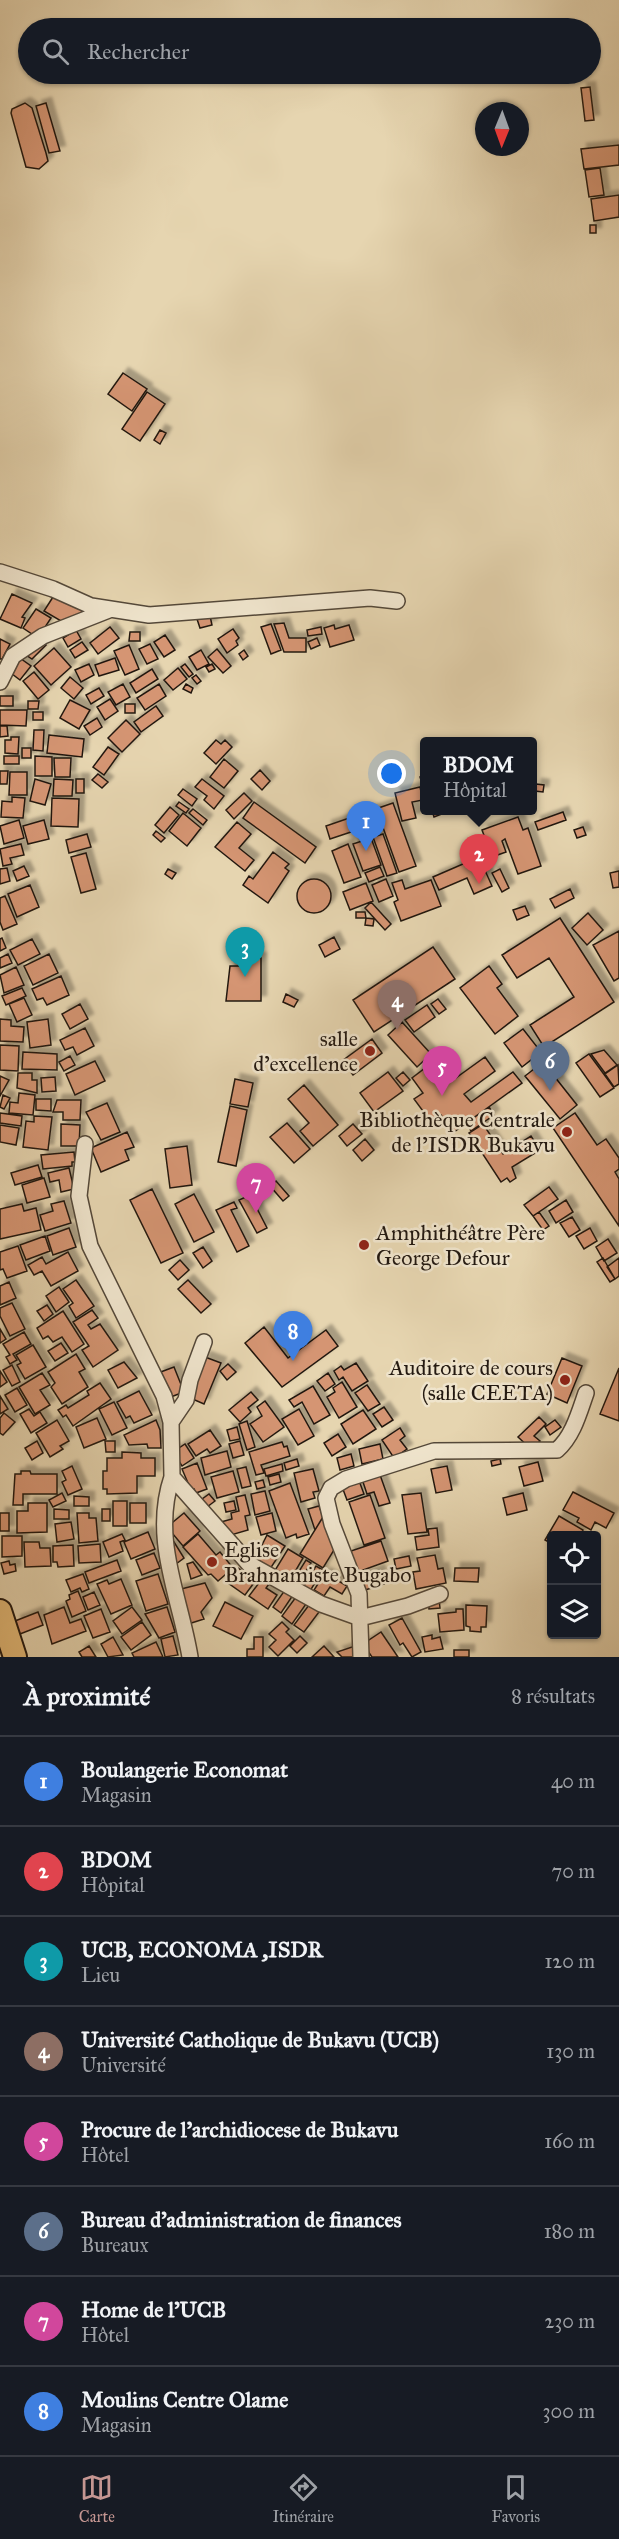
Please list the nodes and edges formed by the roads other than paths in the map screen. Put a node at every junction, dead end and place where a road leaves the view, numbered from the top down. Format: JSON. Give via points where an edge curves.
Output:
{"nodes":[{"id":1,"x":0,"y":572,"type":"edge"},
{"id":2,"x":398,"y":601,"type":"dead end"},
{"id":3,"x":109,"y":610,"type":"junction"},
{"id":4,"x":0,"y":682,"type":"edge"},
{"id":5,"x":85,"y":1144,"type":"dead end"},
{"id":6,"x":204,"y":1342,"type":"dead end"},
{"id":7,"x":586,"y":1393,"type":"dead end"},
{"id":8,"x":171,"y":1422,"type":"junction"},
{"id":9,"x":172,"y":1477,"type":"junction"},
{"id":10,"x":440,"y":1594,"type":"dead end"},
{"id":11,"x":0,"y":1611,"type":"edge"},
{"id":12,"x":360,"y":1618,"type":"junction"},
{"id":13,"x":15,"y":1657,"type":"edge"},
{"id":14,"x":190,"y":1657,"type":"edge"},
{"id":15,"x":361,"y":1657,"type":"edge"}],
"edges":[{"from":1,"to":3,"type":"street"},
{"from":2,"to":3,"type":"street","via":[[370,598],[176,615]]},
{"from":3,"to":4,"type":"street","via":[[43,636],[12,656]]},
{"from":5,"to":8,"type":"street","via":[[79,1196],[90,1246],[164,1396]]},
{"from":6,"to":8,"type":"street","via":[[186,1400]]},
{"from":7,"to":12,"type":"street","via":[[576,1421],[557,1450],[434,1451],[346,1479],[331,1488],[326,1498],[359,1594]]},
{"from":8,"to":9,"type":"street"},
{"from":9,"to":12,"type":"street","via":[[249,1564],[321,1604]]},
{"from":9,"to":14,"type":"street","via":[[165,1497],[163,1537]]},
{"from":10,"to":12,"type":"street"},
{"from":11,"to":13,"type":"highway"},
{"from":12,"to":15,"type":"street"}]}
